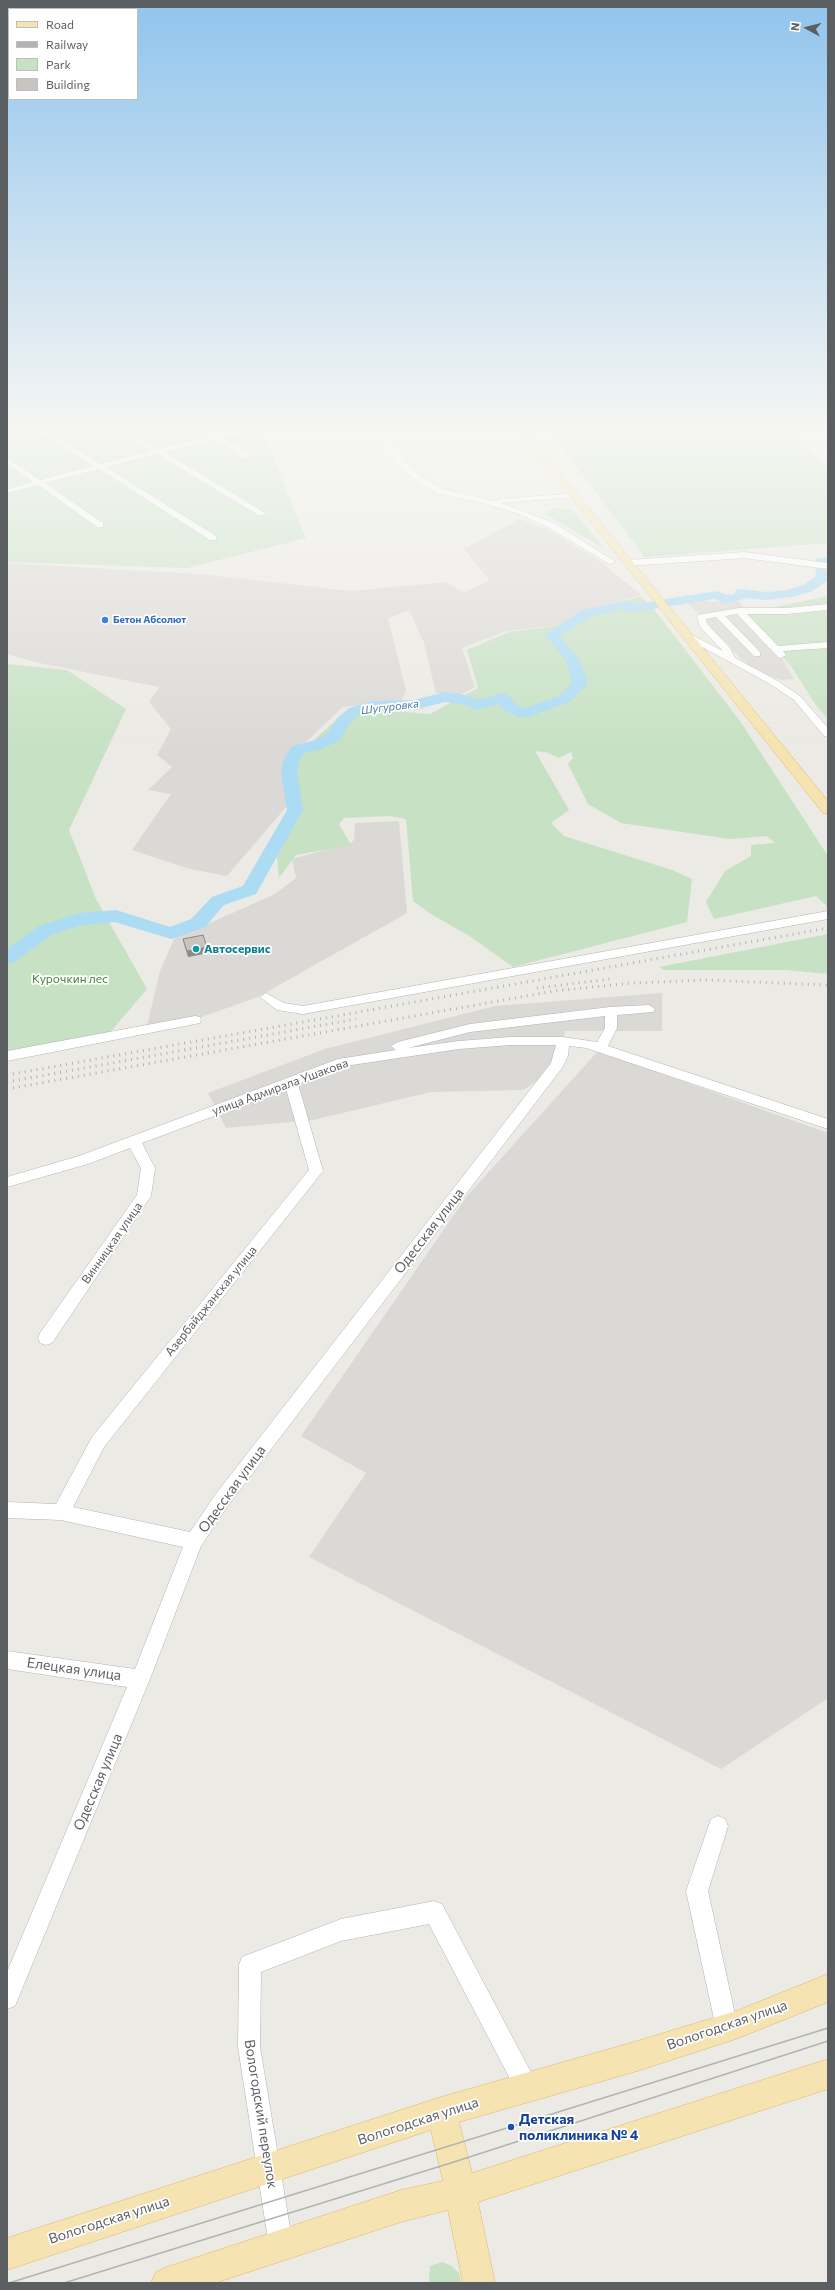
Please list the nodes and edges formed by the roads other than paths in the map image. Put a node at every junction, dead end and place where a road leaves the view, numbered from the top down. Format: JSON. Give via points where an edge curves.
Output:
{"nodes":[{"id":1,"x":572,"y":538,"type":"edge"},
{"id":2,"x":609,"y":538,"type":"edge"},
{"id":3,"x":612,"y":562,"type":"dead end"},
{"id":4,"x":629,"y":563,"type":"junction"},
{"id":5,"x":828,"y":566,"type":"edge"},
{"id":6,"x":828,"y":607,"type":"edge"},
{"id":7,"x":739,"y":611,"type":"junction"},
{"id":8,"x":718,"y":614,"type":"junction"},
{"id":9,"x":689,"y":637,"type":"junction"},
{"id":10,"x":828,"y":645,"type":"edge"},
{"id":11,"x":757,"y":654,"type":"dead end"},
{"id":12,"x":731,"y":660,"type":"junction"},
{"id":13,"x":828,"y":734,"type":"edge"},
{"id":14,"x":828,"y":810,"type":"edge"},
{"id":15,"x":828,"y":915,"type":"edge"},
{"id":16,"x":266,"y":996,"type":"dead end"},
{"id":17,"x":649,"y":1009,"type":"dead end"},
{"id":18,"x":610,"y":1011,"type":"junction"},
{"id":19,"x":195,"y":1020,"type":"dead end"},
{"id":20,"x":562,"y":1041,"type":"junction"},
{"id":21,"x":600,"y":1048,"type":"junction"},
{"id":22,"x":7,"y":1056,"type":"edge"},
{"id":23,"x":343,"y":1062,"type":"junction"},
{"id":24,"x":291,"y":1082,"type":"junction"},
{"id":25,"x":828,"y":1124,"type":"edge"},
{"id":26,"x":134,"y":1141,"type":"junction"},
{"id":27,"x":7,"y":1182,"type":"edge"},
{"id":28,"x":46,"y":1338,"type":"dead end"},
{"id":29,"x":7,"y":1510,"type":"edge"},
{"id":30,"x":61,"y":1512,"type":"junction"},
{"id":31,"x":194,"y":1540,"type":"junction"},
{"id":32,"x":7,"y":1660,"type":"edge"},
{"id":33,"x":140,"y":1679,"type":"junction"},
{"id":34,"x":718,"y":1826,"type":"dead end"},
{"id":35,"x":828,"y":1988,"type":"edge"},
{"id":36,"x":7,"y":1998,"type":"edge"},
{"id":37,"x":726,"y":2028,"type":"junction"},
{"id":38,"x":828,"y":2074,"type":"edge"},
{"id":39,"x":527,"y":2088,"type":"junction"},
{"id":40,"x":441,"y":2112,"type":"junction"},
{"id":41,"x":268,"y":2168,"type":"junction"},
{"id":42,"x":461,"y":2192,"type":"junction"},
{"id":43,"x":281,"y":2246,"type":"junction"},
{"id":44,"x":7,"y":2254,"type":"edge"},
{"id":45,"x":167,"y":2283,"type":"edge"},
{"id":46,"x":479,"y":2283,"type":"edge"}],
"edges":[{"from":1,"to":3,"type":"street"},
{"from":2,"to":4,"type":"main road"},
{"from":4,"to":5,"type":"street","via":[[733,555]]},
{"from":4,"to":9,"type":"main road"},
{"from":6,"to":7,"type":"street","via":[[787,612]]},
{"from":7,"to":8,"type":"street"},
{"from":7,"to":10,"type":"street","via":[[778,652]]},
{"from":8,"to":11,"type":"street"},
{"from":8,"to":12,"type":"street","via":[[701,617],[703,625],[727,650]]},
{"from":9,"to":12,"type":"street"},
{"from":9,"to":14,"type":"main road"},
{"from":12,"to":13,"type":"street","via":[[774,682],[797,698]]},
{"from":15,"to":16,"type":"street","via":[[304,1010],[288,1010]]},
{"from":17,"to":18,"type":"street"},
{"from":18,"to":21,"type":"street","via":[[611,1028]]},
{"from":18,"to":23,"type":"street","via":[[470,1028]]},
{"from":19,"to":22,"type":"street"},
{"from":20,"to":21,"type":"street","name":"улица Адмирала Ушакова"},
{"from":20,"to":23,"type":"street","name":"улица Адмирала Ушакова","via":[[510,1041],[459,1045]]},
{"from":20,"to":31,"type":"street","name":"Одесская улица","via":[[561,1056],[557,1065],[221,1501]]},
{"from":21,"to":25,"type":"street","name":"улица Адмирала Ушакова"},
{"from":23,"to":24,"type":"street","name":"улица Адмирала Ушакова"},
{"from":24,"to":26,"type":"street","name":"улица Адмирала Ушакова"},
{"from":24,"to":30,"type":"street","name":"Азербайджанская улица","via":[[316,1171],[98,1442]]},
{"from":26,"to":27,"type":"street","name":"улица Адмирала Ушакова","via":[[83,1160]]},
{"from":26,"to":28,"type":"street","name":"Винницкая улица","via":[[148,1168],[144,1196]]},
{"from":29,"to":30,"type":"street"},
{"from":30,"to":31,"type":"street"},
{"from":31,"to":33,"type":"street","name":"Одесская улица"},
{"from":32,"to":33,"type":"street","name":"Елецкая улица"},
{"from":33,"to":36,"type":"street","name":"Одесская улица"},
{"from":34,"to":37,"type":"street","via":[[697,1891]]},
{"from":35,"to":37,"type":"main road","name":"Вологодская улица"},
{"from":37,"to":39,"type":"main road","name":"Вологодская улица"},
{"from":38,"to":42,"type":"main road"},
{"from":39,"to":40,"type":"main road","name":"Вологодская улица"},
{"from":39,"to":41,"type":"street","name":"Вологодский переулок","via":[[434,1912],[341,1930],[250,1965],[249,2047]]},
{"from":40,"to":41,"type":"main road","name":"Вологодская улица"},
{"from":40,"to":42,"type":"main road"},
{"from":41,"to":43,"type":"street","name":"Вологодский переулок"},
{"from":41,"to":44,"type":"main road","name":"Вологодская улица"},
{"from":42,"to":43,"type":"main road","via":[[401,2206]]},
{"from":42,"to":46,"type":"main road"},
{"from":43,"to":45,"type":"main road"}]}
